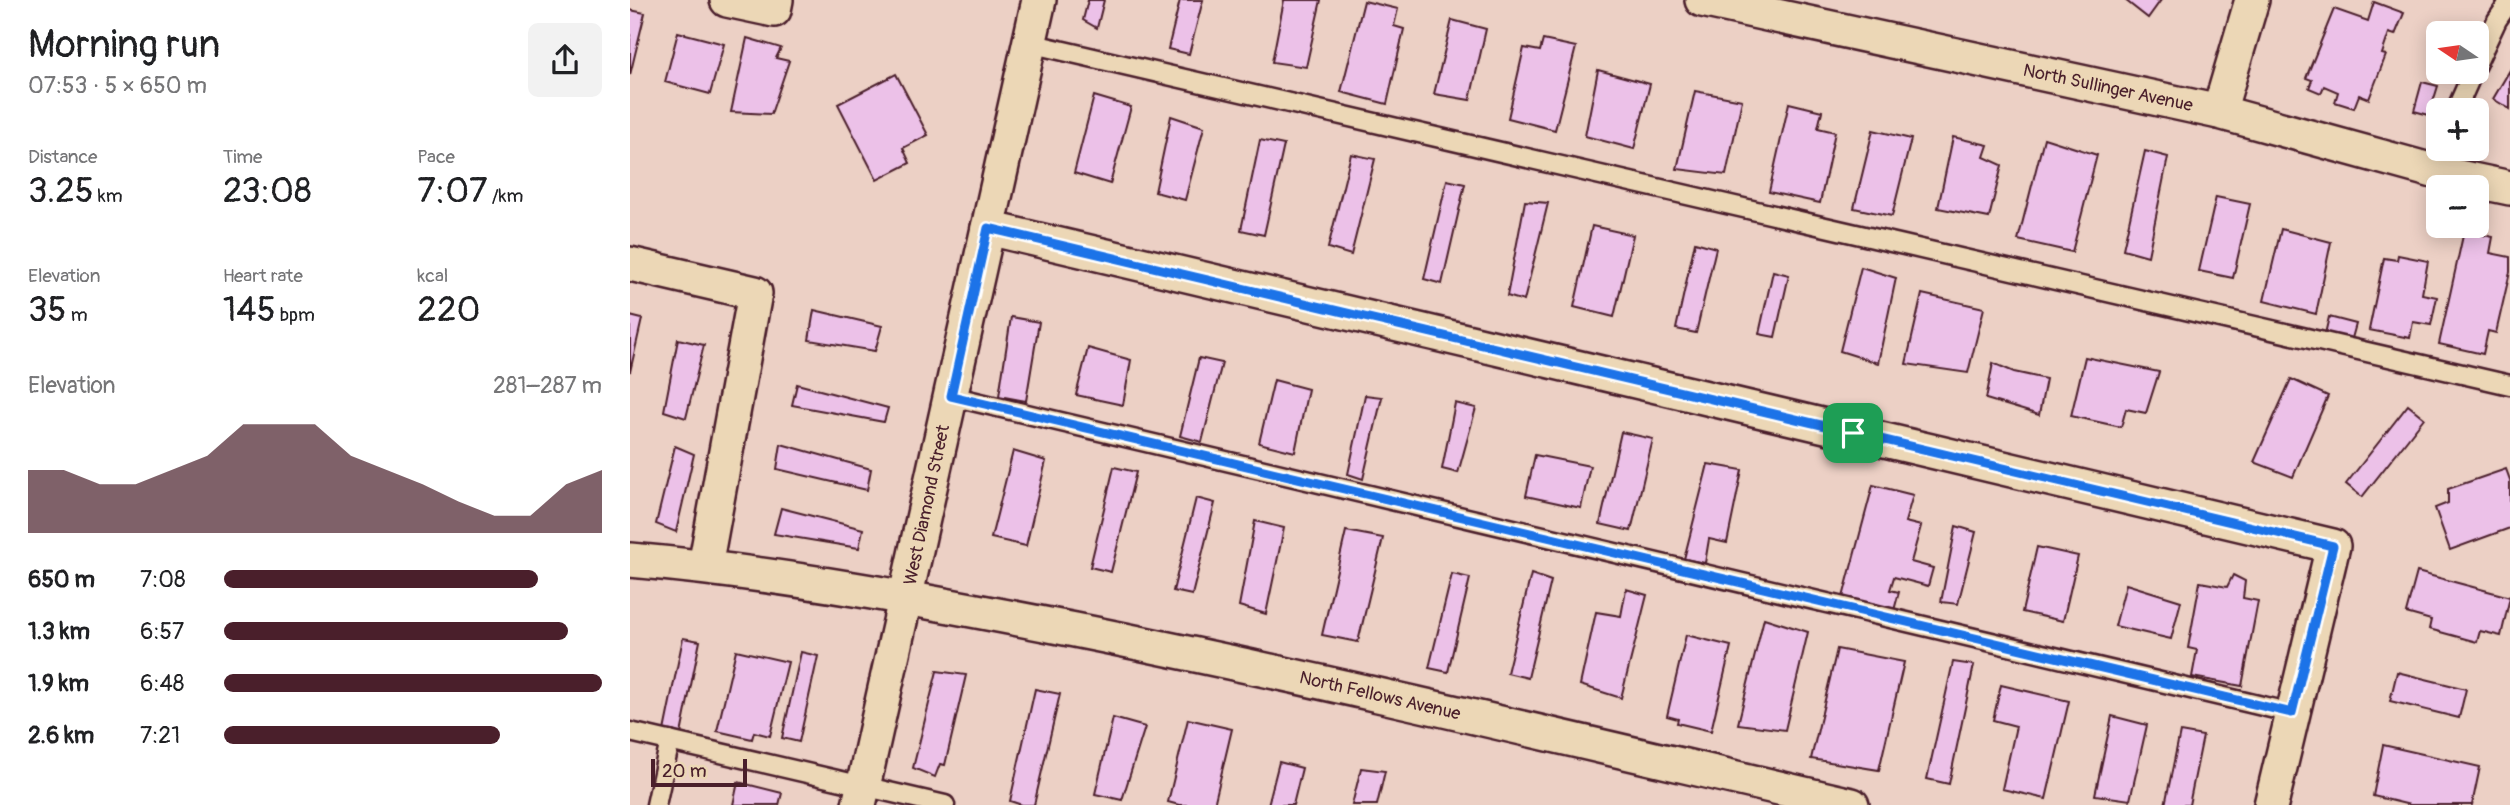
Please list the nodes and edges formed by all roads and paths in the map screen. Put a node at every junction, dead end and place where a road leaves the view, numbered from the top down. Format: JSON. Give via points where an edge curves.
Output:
{"nodes":[{"id":1,"x":727,"y":0,"type":"edge"},
{"id":2,"x":776,"y":0,"type":"edge"},
{"id":3,"x":1039,"y":0,"type":"edge"},
{"id":4,"x":1702,"y":0,"type":"edge"},
{"id":5,"x":2252,"y":0,"type":"edge"},
{"id":6,"x":2510,"y":1,"type":"edge"},
{"id":7,"x":2489,"y":37,"type":"edge"},
{"id":8,"x":1029,"y":43,"type":"junction"},
{"id":9,"x":2219,"y":112,"type":"junction"},
{"id":10,"x":2426,"y":157,"type":"edge"},
{"id":11,"x":2446,"y":161,"type":"edge"},
{"id":12,"x":2510,"y":188,"type":"edge"},
{"id":13,"x":988,"y":228,"type":"junction"},
{"id":14,"x":630,"y":264,"type":"edge"},
{"id":15,"x":2510,"y":385,"type":"edge"},
{"id":16,"x":951,"y":396,"type":"junction"},
{"id":17,"x":630,"y":559,"type":"edge"},
{"id":18,"x":705,"y":566,"type":"junction"},
{"id":19,"x":906,"y":597,"type":"junction"},
{"id":20,"x":2292,"y":713,"type":"junction"},
{"id":21,"x":630,"y":732,"type":"edge"},
{"id":22,"x":670,"y":741,"type":"junction"},
{"id":23,"x":861,"y":796,"type":"edge"},
{"id":24,"x":656,"y":805,"type":"edge"},
{"id":25,"x":945,"y":805,"type":"edge"},
{"id":26,"x":1852,"y":805,"type":"edge"},
{"id":27,"x":2271,"y":805,"type":"edge"}],
"edges":[{"from":1,"to":2,"type":"street","via":[[774,10]]},
{"from":3,"to":8,"type":"street","name":"West Diamond Street"},
{"from":4,"to":9,"type":"street","name":"North Sullinger Avenue"},
{"from":5,"to":9,"type":"street"},
{"from":6,"to":7,"type":"lane"},
{"from":8,"to":13,"type":"street","name":"West Diamond Street"},
{"from":8,"to":15,"type":"lane"},
{"from":9,"to":10,"type":"street","name":"North Sullinger Avenue"},
{"from":11,"to":12,"type":"street","name":"North Sullinger Avenue"},
{"from":13,"to":16,"type":"street","name":"West Diamond Street"},
{"from":13,"to":20,"type":"street","via":[[2333,546]]},
{"from":14,"to":18,"type":"street","via":[[755,293]]},
{"from":16,"to":19,"type":"street","name":"West Diamond Street"},
{"from":16,"to":20,"type":"lane"},
{"from":17,"to":18,"type":"street","name":"North Fellows Avenue"},
{"from":18,"to":19,"type":"street","name":"North Fellows Avenue"},
{"from":19,"to":23,"type":"street","name":"West Diamond Street"},
{"from":19,"to":26,"type":"street","name":"North Fellows Avenue","via":[[1220,659]]},
{"from":20,"to":27,"type":"street"},
{"from":21,"to":22,"type":"lane"},
{"from":22,"to":23,"type":"lane"},
{"from":22,"to":24,"type":"lane"},
{"from":23,"to":25,"type":"lane"}]}
